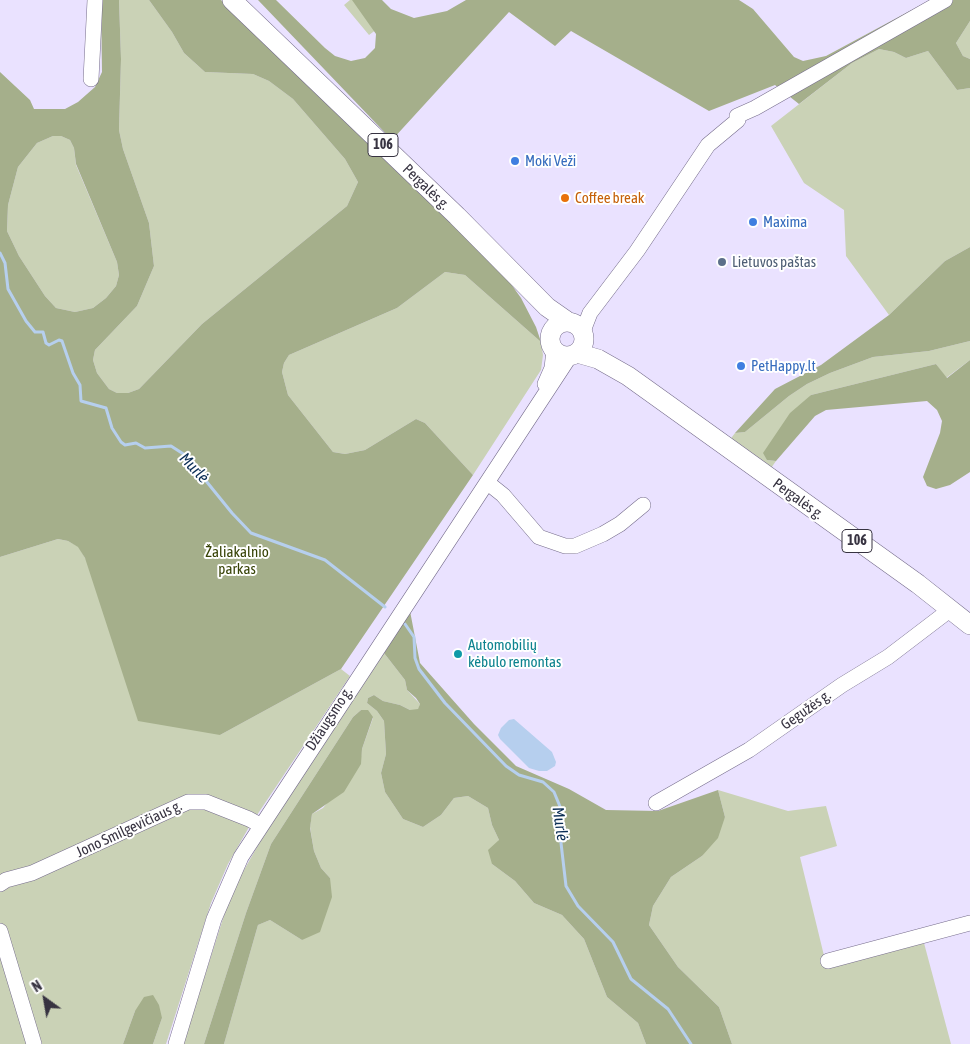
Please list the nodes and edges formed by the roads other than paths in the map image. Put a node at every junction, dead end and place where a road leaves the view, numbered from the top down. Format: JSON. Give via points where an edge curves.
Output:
{"nodes":[{"id":1,"x":95,"y":0,"type":"edge"},
{"id":2,"x":232,"y":0,"type":"edge"},
{"id":3,"x":945,"y":0,"type":"edge"},
{"id":4,"x":91,"y":78,"type":"dead end"},
{"id":5,"x":570,"y":338,"type":"junction"},
{"id":6,"x":488,"y":483,"type":"junction"},
{"id":7,"x":643,"y":505,"type":"dead end"},
{"id":8,"x":951,"y":609,"type":"junction"},
{"id":9,"x":970,"y":625,"type":"edge"},
{"id":10,"x":656,"y":802,"type":"dead end"},
{"id":11,"x":260,"y":825,"type":"junction"},
{"id":12,"x":0,"y":884,"type":"edge"},
{"id":13,"x":970,"y":923,"type":"edge"},
{"id":14,"x":0,"y":931,"type":"edge"},
{"id":15,"x":828,"y":961,"type":"dead end"},
{"id":16,"x":34,"y":1044,"type":"edge"},
{"id":17,"x":176,"y":1044,"type":"edge"}],
"edges":[{"from":1,"to":4,"type":"street"},
{"from":2,"to":5,"type":"main road","name":"Pergalės g.","number":"106","via":[[450,209],[532,292]]},
{"from":3,"to":5,"type":"street","name":"Džiaugsmo g.","via":[[737,116],[738,120],[708,145],[637,251]]},
{"from":5,"to":6,"type":"street","name":"Džiaugsmo g.","via":[[529,417]]},
{"from":5,"to":8,"type":"main road","name":"Pergalės g.","number":"106","via":[[625,374]]},
{"from":6,"to":7,"type":"street","via":[[503,495],[539,537],[565,546],[575,546],[603,534]]},
{"from":6,"to":11,"type":"street","name":"Džiaugsmo g."},
{"from":8,"to":9,"type":"main road","name":"Pergalės g.","number":"106"},
{"from":8,"to":10,"type":"street","name":"Gegužės g.","via":[[888,657],[748,750]]},
{"from":11,"to":12,"type":"street","name":"Jono Smilgevičiaus g.","via":[[206,802],[188,802],[32,873]]},
{"from":11,"to":17,"type":"street","name":"Džiaugsmo g.","via":[[240,857],[220,903]]},
{"from":13,"to":15,"type":"street"},
{"from":14,"to":16,"type":"street"}]}
